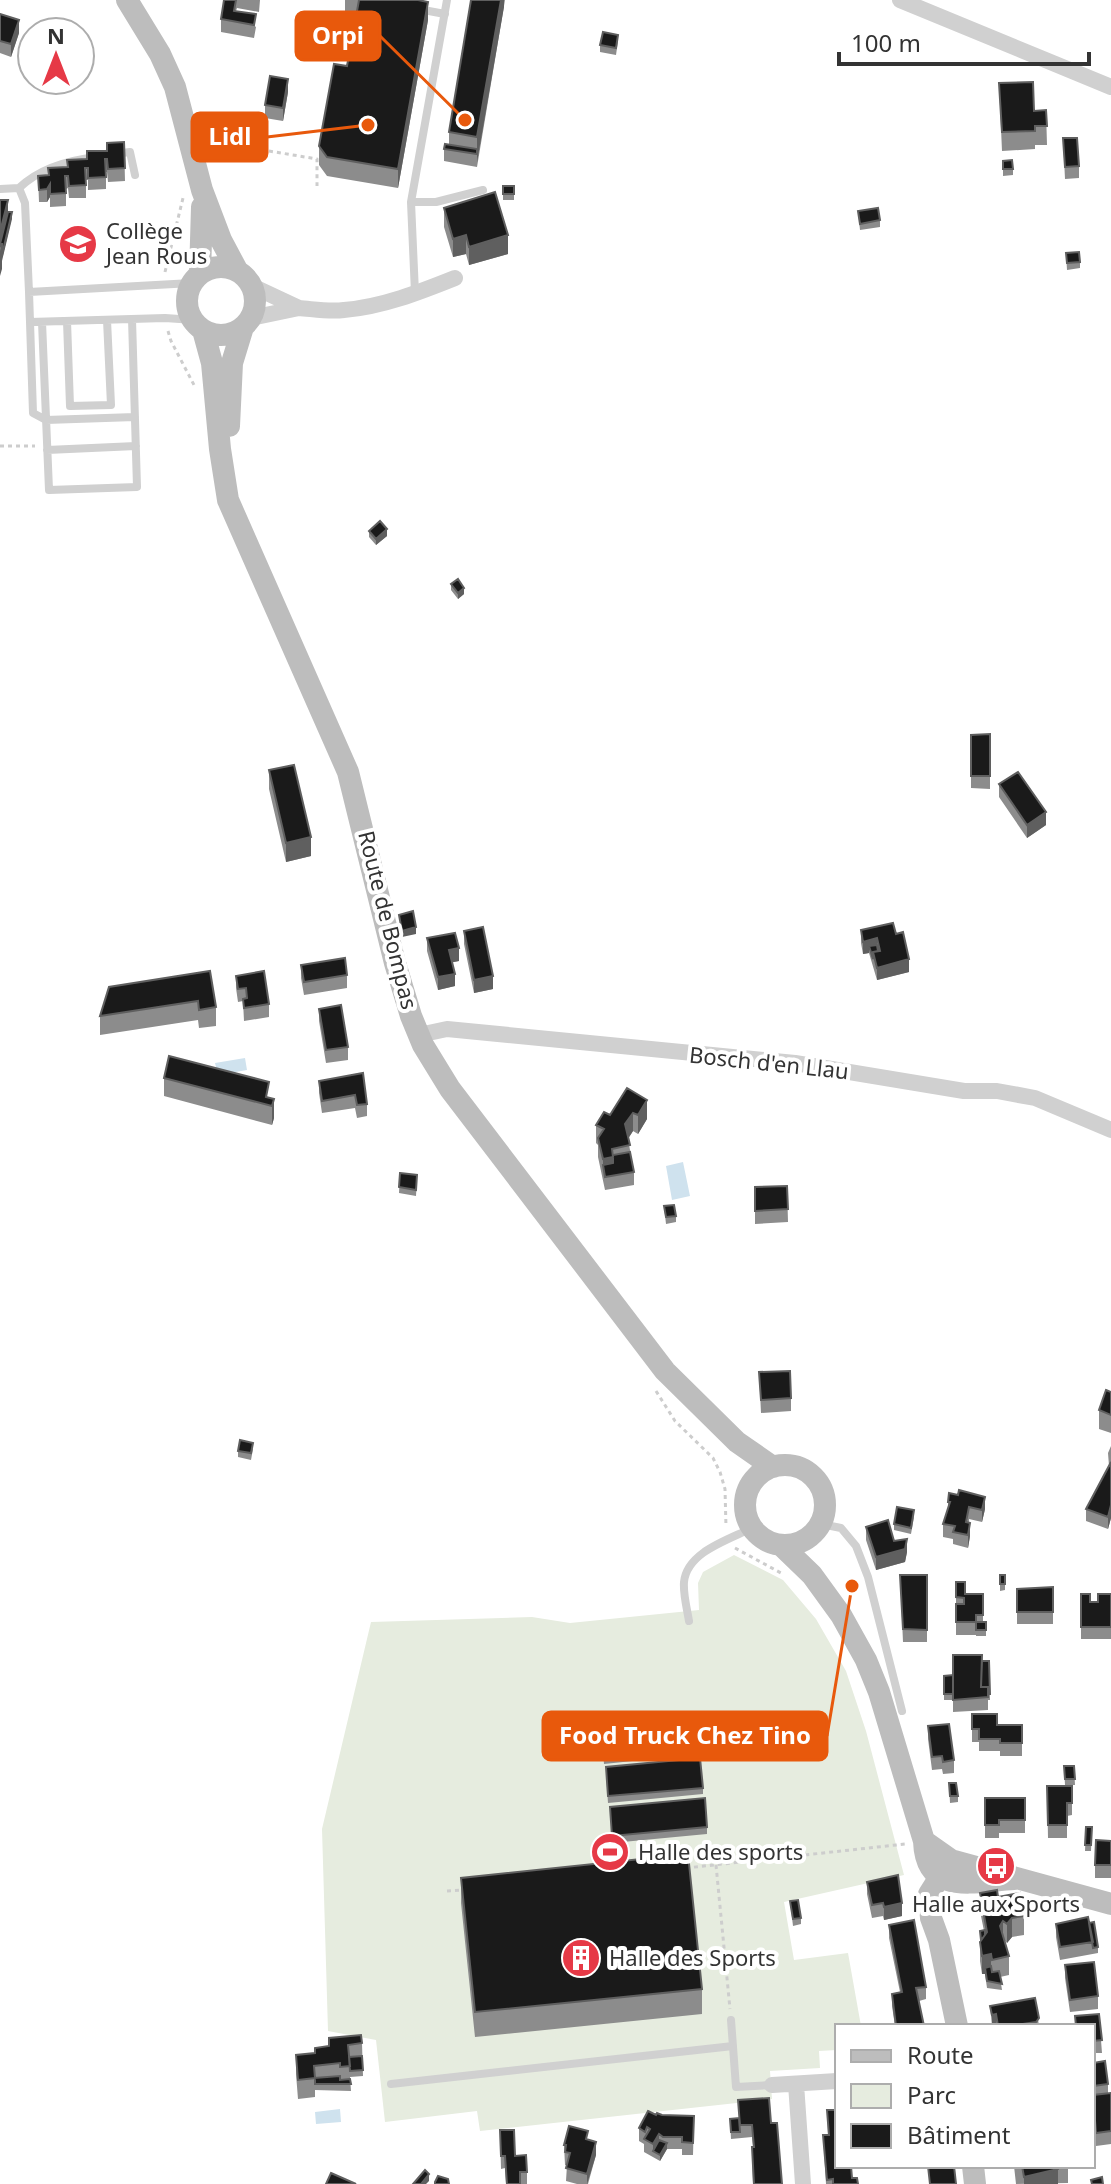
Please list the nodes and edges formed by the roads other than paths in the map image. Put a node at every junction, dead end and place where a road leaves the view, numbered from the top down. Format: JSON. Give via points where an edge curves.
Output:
{"nodes":[{"id":1,"x":127,"y":0,"type":"edge"},
{"id":2,"x":447,"y":0,"type":"edge"},
{"id":3,"x":900,"y":0,"type":"edge"},
{"id":4,"x":415,"y":8,"type":"edge"},
{"id":5,"x":445,"y":14,"type":"junction"},
{"id":6,"x":1111,"y":87,"type":"edge"},
{"id":7,"x":135,"y":175,"type":"dead end"},
{"id":8,"x":19,"y":188,"type":"junction"},
{"id":9,"x":192,"y":188,"type":"junction"},
{"id":10,"x":0,"y":189,"type":"edge"},
{"id":11,"x":483,"y":190,"type":"dead end"},
{"id":12,"x":411,"y":202,"type":"junction"},
{"id":13,"x":196,"y":278,"type":"junction"},
{"id":14,"x":244,"y":278,"type":"junction"},
{"id":15,"x":455,"y":278,"type":"dead end"},
{"id":16,"x":29,"y":292,"type":"junction"},
{"id":17,"x":415,"y":294,"type":"junction"},
{"id":18,"x":299,"y":308,"type":"junction"},
{"id":19,"x":132,"y":319,"type":"junction"},
{"id":20,"x":107,"y":320,"type":"junction"},
{"id":21,"x":67,"y":321,"type":"junction"},
{"id":22,"x":30,"y":322,"type":"junction"},
{"id":23,"x":42,"y":322,"type":"junction"},
{"id":24,"x":247,"y":322,"type":"junction"},
{"id":25,"x":198,"y":325,"type":"junction"},
{"id":26,"x":135,"y":417,"type":"junction"},
{"id":27,"x":46,"y":420,"type":"junction"},
{"id":28,"x":136,"y":446,"type":"junction"},
{"id":29,"x":47,"y":448,"type":"junction"},
{"id":30,"x":248,"y":550,"type":"junction"},
{"id":31,"x":419,"y":1035,"type":"junction"},
{"id":32,"x":1111,"y":1130,"type":"edge"},
{"id":33,"x":737,"y":1442,"type":"junction"},
{"id":34,"x":773,"y":1467,"type":"junction"},
{"id":35,"x":752,"y":1482,"type":"junction"},
{"id":36,"x":752,"y":1528,"type":"junction"},
{"id":37,"x":815,"y":1531,"type":"junction"},
{"id":38,"x":782,"y":1546,"type":"junction"},
{"id":39,"x":812,"y":1575,"type":"junction"},
{"id":40,"x":689,"y":1621,"type":"dead end"},
{"id":41,"x":902,"y":1711,"type":"dead end"},
{"id":42,"x":952,"y":1875,"type":"junction"},
{"id":43,"x":1111,"y":1904,"type":"edge"},
{"id":44,"x":939,"y":1940,"type":"junction"},
{"id":45,"x":731,"y":2020,"type":"road end"},
{"id":46,"x":957,"y":2024,"type":"edge"},
{"id":47,"x":733,"y":2046,"type":"junction"},
{"id":48,"x":835,"y":2081,"type":"edge"},
{"id":49,"x":391,"y":2084,"type":"dead end"},
{"id":50,"x":796,"y":2084,"type":"junction"},
{"id":51,"x":772,"y":2085,"type":"joint"},
{"id":52,"x":803,"y":2184,"type":"edge"}],
"edges":[{"from":1,"to":9,"type":"main road","via":[[175,87],[195,163]]},
{"from":2,"to":5,"type":"lane"},
{"from":3,"to":6,"type":"street"},
{"from":4,"to":5,"type":"lane"},
{"from":5,"to":12,"type":"lane"},
{"from":7,"to":8,"type":"lane","via":[[130,152],[73,160]]},
{"from":8,"to":10,"type":"lane"},
{"from":8,"to":16,"type":"lane","via":[[25,203]]},
{"from":9,"to":13,"type":"main road","via":[[203,239]]},
{"from":9,"to":14,"type":"main road"},
{"from":11,"to":12,"type":"lane","via":[[436,202]]},
{"from":12,"to":17,"type":"lane"},
{"from":13,"to":14,"type":"main road","via":[[224,267]]},
{"from":13,"to":16,"type":"lane","via":[[164,286]]},
{"from":13,"to":25,"type":"main road","via":[[188,308]]},
{"from":14,"to":18,"type":"street"},
{"from":14,"to":24,"type":"main road","via":[[255,308]]},
{"from":15,"to":17,"type":"street"},
{"from":16,"to":22,"type":"lane"},
{"from":17,"to":18,"type":"street","via":[[340,311]]},
{"from":18,"to":24,"type":"street"},
{"from":19,"to":20,"type":"lane"},
{"from":19,"to":25,"type":"lane"},
{"from":19,"to":26,"type":"lane"},
{"from":20,"to":21,"type":"lane"},
{"from":20,"to":21,"type":"lane","via":[[111,405],[83,406],[70,406]]},
{"from":21,"to":23,"type":"lane"},
{"from":22,"to":23,"type":"lane"},
{"from":22,"to":27,"type":"lane","via":[[33,413]]},
{"from":23,"to":27,"type":"lane"},
{"from":24,"to":25,"type":"main road","via":[[224,334]]},
{"from":24,"to":30,"type":"main road","name":"Route de Bompas","via":[[232,363],[229,429]]},
{"from":25,"to":30,"type":"main road","name":"Route de Bompas","via":[[212,363],[228,500]]},
{"from":26,"to":27,"type":"lane"},
{"from":26,"to":28,"type":"lane"},
{"from":27,"to":29,"type":"lane"},
{"from":28,"to":29,"type":"lane"},
{"from":28,"to":29,"type":"lane","via":[[137,487],[49,490]]},
{"from":30,"to":31,"type":"main road","name":"Route de Bompas","via":[[348,772],[395,963]]},
{"from":31,"to":32,"type":"street","name":"Bosch d'en Llau","via":[[447,1029],[795,1063],[1035,1098]]},
{"from":31,"to":33,"type":"main road","name":"Route de Bompas","via":[[450,1089],[665,1371]]},
{"from":33,"to":34,"type":"main road","name":"Route de Bompas"},
{"from":33,"to":35,"type":"main road","name":"Route de Bompas"},
{"from":34,"to":35,"type":"main road"},
{"from":34,"to":37,"type":"main road","via":[[789,1465],[816,1479],[826,1509]]},
{"from":35,"to":36,"type":"main road","via":[[745,1513]]},
{"from":36,"to":38,"type":"main road"},
{"from":36,"to":40,"type":"lane","via":[[705,1551],[687,1568],[683,1584]]},
{"from":37,"to":38,"type":"main road","via":[[796,1545]]},
{"from":37,"to":39,"type":"main road"},
{"from":37,"to":41,"type":"lane","via":[[841,1528],[856,1546]]},
{"from":38,"to":39,"type":"main road"},
{"from":39,"to":42,"type":"main road","via":[[841,1615],[879,1692],[914,1843]]},
{"from":42,"to":43,"type":"main road","via":[[1014,1879]]},
{"from":42,"to":44,"type":"main road","via":[[940,1896]]},
{"from":42,"to":44,"type":"main road","via":[[929,1894]]},
{"from":44,"to":46,"type":"main road"},
{"from":45,"to":47,"type":"lane"},
{"from":47,"to":49,"type":"lane"},
{"from":47,"to":51,"type":"lane","via":[[736,2087]]},
{"from":48,"to":50,"type":"street"},
{"from":50,"to":51,"type":"street"},
{"from":50,"to":52,"type":"street"}]}
